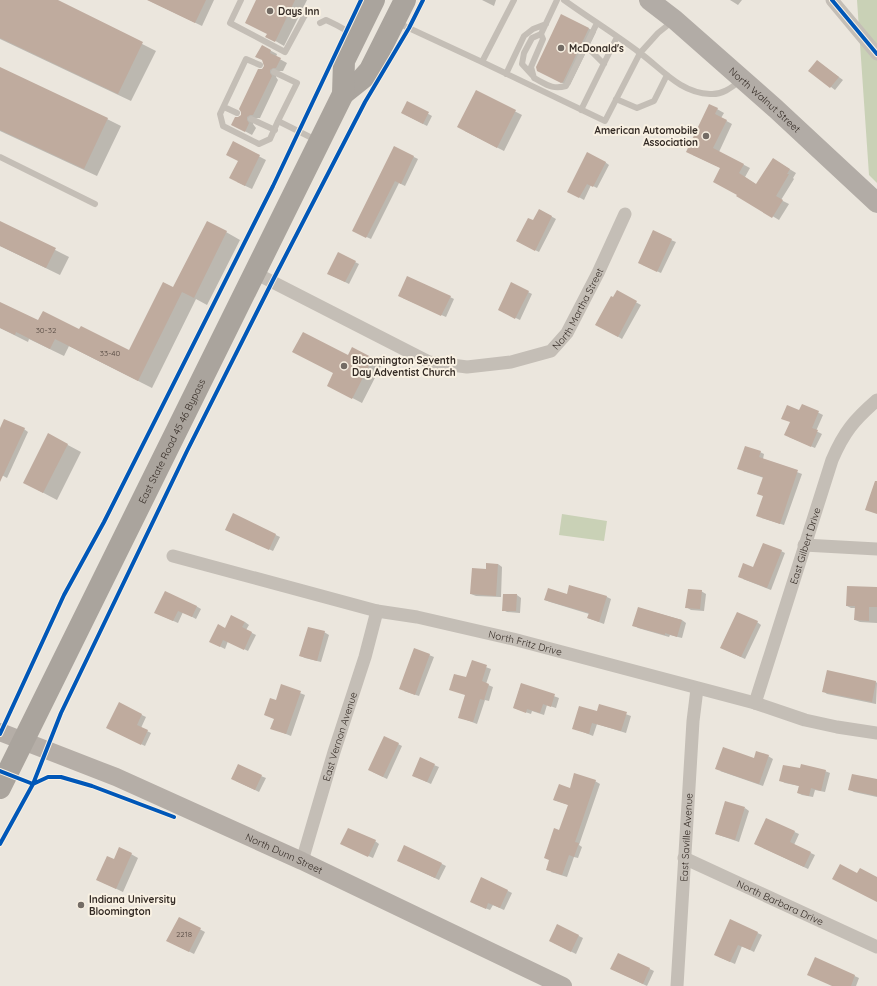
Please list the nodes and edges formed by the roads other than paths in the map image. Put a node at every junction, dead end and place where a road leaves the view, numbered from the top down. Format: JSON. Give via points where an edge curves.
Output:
{"nodes":[{"id":1,"x":240,"y":0,"type":"edge"},
{"id":2,"x":374,"y":0,"type":"edge"},
{"id":3,"x":405,"y":0,"type":"edge"},
{"id":4,"x":514,"y":0,"type":"edge"},
{"id":5,"x":557,"y":0,"type":"edge"},
{"id":6,"x":564,"y":0,"type":"edge"},
{"id":7,"x":649,"y":0,"type":"edge"},
{"id":8,"x":832,"y":0,"type":"edge"},
{"id":9,"x":305,"y":15,"type":"dead end"},
{"id":10,"x":675,"y":20,"type":"junction"},
{"id":11,"x":395,"y":22,"type":"junction"},
{"id":12,"x":320,"y":23,"type":"dead end"},
{"id":13,"x":597,"y":23,"type":"junction"},
{"id":14,"x":546,"y":24,"type":"junction"},
{"id":15,"x":541,"y":34,"type":"junction"},
{"id":16,"x":617,"y":38,"type":"junction"},
{"id":17,"x":354,"y":40,"type":"junction"},
{"id":18,"x":586,"y":46,"type":"junction"},
{"id":19,"x":640,"y":53,"type":"junction"},
{"id":20,"x":877,"y":54,"type":"edge"},
{"id":21,"x":482,"y":62,"type":"junction"},
{"id":22,"x":604,"y":64,"type":"junction"},
{"id":23,"x":260,"y":66,"type":"dead end"},
{"id":24,"x":274,"y":72,"type":"dead end"},
{"id":25,"x":506,"y":74,"type":"junction"},
{"id":26,"x":667,"y":75,"type":"junction"},
{"id":27,"x":534,"y":78,"type":"junction"},
{"id":28,"x":742,"y":80,"type":"junction"},
{"id":29,"x":343,"y":94,"type":"junction"},
{"id":30,"x":616,"y":99,"type":"junction"},
{"id":31,"x":224,"y":107,"type":"junction"},
{"id":32,"x":581,"y":110,"type":"junction"},
{"id":33,"x":237,"y":113,"type":"dead end"},
{"id":34,"x":251,"y":119,"type":"dead end"},
{"id":35,"x":278,"y":121,"type":"junction"},
{"id":36,"x":275,"y":130,"type":"junction"},
{"id":37,"x":320,"y":141,"type":"junction"},
{"id":38,"x":0,"y":157,"type":"edge"},
{"id":39,"x":877,"y":203,"type":"edge"},
{"id":40,"x":96,"y":204,"type":"dead end"},
{"id":41,"x":626,"y":214,"type":"dead end"},
{"id":42,"x":255,"y":273,"type":"junction"},
{"id":43,"x":877,"y":400,"type":"edge"},
{"id":44,"x":804,"y":545,"type":"junction"},
{"id":45,"x":877,"y":549,"type":"edge"},
{"id":46,"x":174,"y":556,"type":"dead end"},
{"id":47,"x":377,"y":611,"type":"junction"},
{"id":48,"x":697,"y":688,"type":"junction"},
{"id":49,"x":755,"y":703,"type":"junction"},
{"id":50,"x":0,"y":732,"type":"edge"},
{"id":51,"x":877,"y":732,"type":"edge"},
{"id":52,"x":23,"y":741,"type":"junction"},
{"id":53,"x":0,"y":788,"type":"edge"},
{"id":54,"x":684,"y":858,"type":"junction"},
{"id":55,"x":302,"y":861,"type":"junction"},
{"id":56,"x":877,"y":947,"type":"edge"},
{"id":57,"x":563,"y":986,"type":"edge"},
{"id":58,"x":677,"y":986,"type":"edge"}],
"edges":[{"from":1,"to":9,"type":"lane","via":[[230,23],[285,52]]},
{"from":2,"to":17,"type":"highway","name":"East State Road 45 46 Bypass"},
{"from":3,"to":11,"type":"highway","name":"East State Road 45 46 Bypass"},
{"from":4,"to":21,"type":"lane"},
{"from":5,"to":14,"type":"lane"},
{"from":6,"to":13,"type":"lane"},
{"from":7,"to":10,"type":"main road","name":"North Walnut Street"},
{"from":8,"to":20,"type":"street"},
{"from":10,"to":19,"type":"lane","via":[[658,33]]},
{"from":10,"to":28,"type":"main road","name":"North Walnut Street"},
{"from":11,"to":21,"type":"lane"},
{"from":11,"to":29,"type":"highway","name":"East State Road 45 46 Bypass","via":[[370,70]]},
{"from":12,"to":17,"type":"lane","via":[[326,20],[342,28]]},
{"from":13,"to":16,"type":"lane"},
{"from":13,"to":18,"type":"lane"},
{"from":14,"to":15,"type":"lane"},
{"from":14,"to":25,"type":"lane","via":[[524,36]]},
{"from":15,"to":27,"type":"lane","via":[[543,39],[531,67]]},
{"from":15,"to":27,"type":"lane","via":[[532,38],[524,53],[522,64]]},
{"from":16,"to":19,"type":"lane"},
{"from":16,"to":22,"type":"lane"},
{"from":17,"to":29,"type":"highway","name":"East State Road 45 46 Bypass","via":[[344,61]]},
{"from":18,"to":22,"type":"lane"},
{"from":18,"to":27,"type":"lane","via":[[566,86],[550,86]]},
{"from":19,"to":26,"type":"lane"},
{"from":19,"to":30,"type":"lane"},
{"from":21,"to":25,"type":"lane"},
{"from":22,"to":32,"type":"lane"},
{"from":23,"to":31,"type":"lane","via":[[246,59]]},
{"from":24,"to":35,"type":"lane","via":[[297,83]]},
{"from":25,"to":32,"type":"lane"},
{"from":26,"to":28,"type":"lane","via":[[692,91],[711,94],[726,91]]},
{"from":26,"to":30,"type":"lane","via":[[654,101],[637,108]]},
{"from":28,"to":39,"type":"main road","name":"North Walnut Street"},
{"from":29,"to":37,"type":"highway","name":"East State Road 45 46 Bypass"},
{"from":30,"to":32,"type":"lane","via":[[605,121]]},
{"from":31,"to":33,"type":"lane"},
{"from":31,"to":36,"type":"lane","via":[[220,114],[223,126],[259,144],[270,139]]},
{"from":34,"to":36,"type":"lane"},
{"from":35,"to":36,"type":"lane"},
{"from":35,"to":37,"type":"lane"},
{"from":37,"to":42,"type":"highway","name":"East State Road 45 46 Bypass"},
{"from":38,"to":40,"type":"lane"},
{"from":41,"to":42,"type":"street","name":"North Martha Street","via":[[567,334],[552,351],[511,362],[467,367],[429,362]]},
{"from":42,"to":52,"type":"highway","name":"East State Road 45 46 Bypass"},
{"from":43,"to":44,"type":"street","name":"East Gilbert Drive","via":[[854,422],[839,445]]},
{"from":44,"to":45,"type":"street"},
{"from":44,"to":49,"type":"street","name":"East Gilbert Drive"},
{"from":46,"to":47,"type":"street","name":"North Fritz Drive"},
{"from":47,"to":48,"type":"street","name":"North Fritz Drive","via":[[417,617],[513,639]]},
{"from":47,"to":55,"type":"street","name":"East Vernon Avenue"},
{"from":48,"to":49,"type":"street","name":"North Fritz Drive"},
{"from":48,"to":54,"type":"street","name":"East Saville Avenue"},
{"from":49,"to":51,"type":"street","name":"North Fritz Drive","via":[[805,720]]},
{"from":50,"to":52,"type":"street","name":"North Dunn Street"},
{"from":52,"to":53,"type":"highway","name":"East State Road 45 46 Bypass"},
{"from":52,"to":55,"type":"street","name":"North Dunn Street","via":[[116,777]]},
{"from":54,"to":56,"type":"street","name":"North Barbara Drive"},
{"from":54,"to":58,"type":"street","name":"East Saville Avenue"},
{"from":55,"to":57,"type":"street","name":"North Dunn Street"}]}
